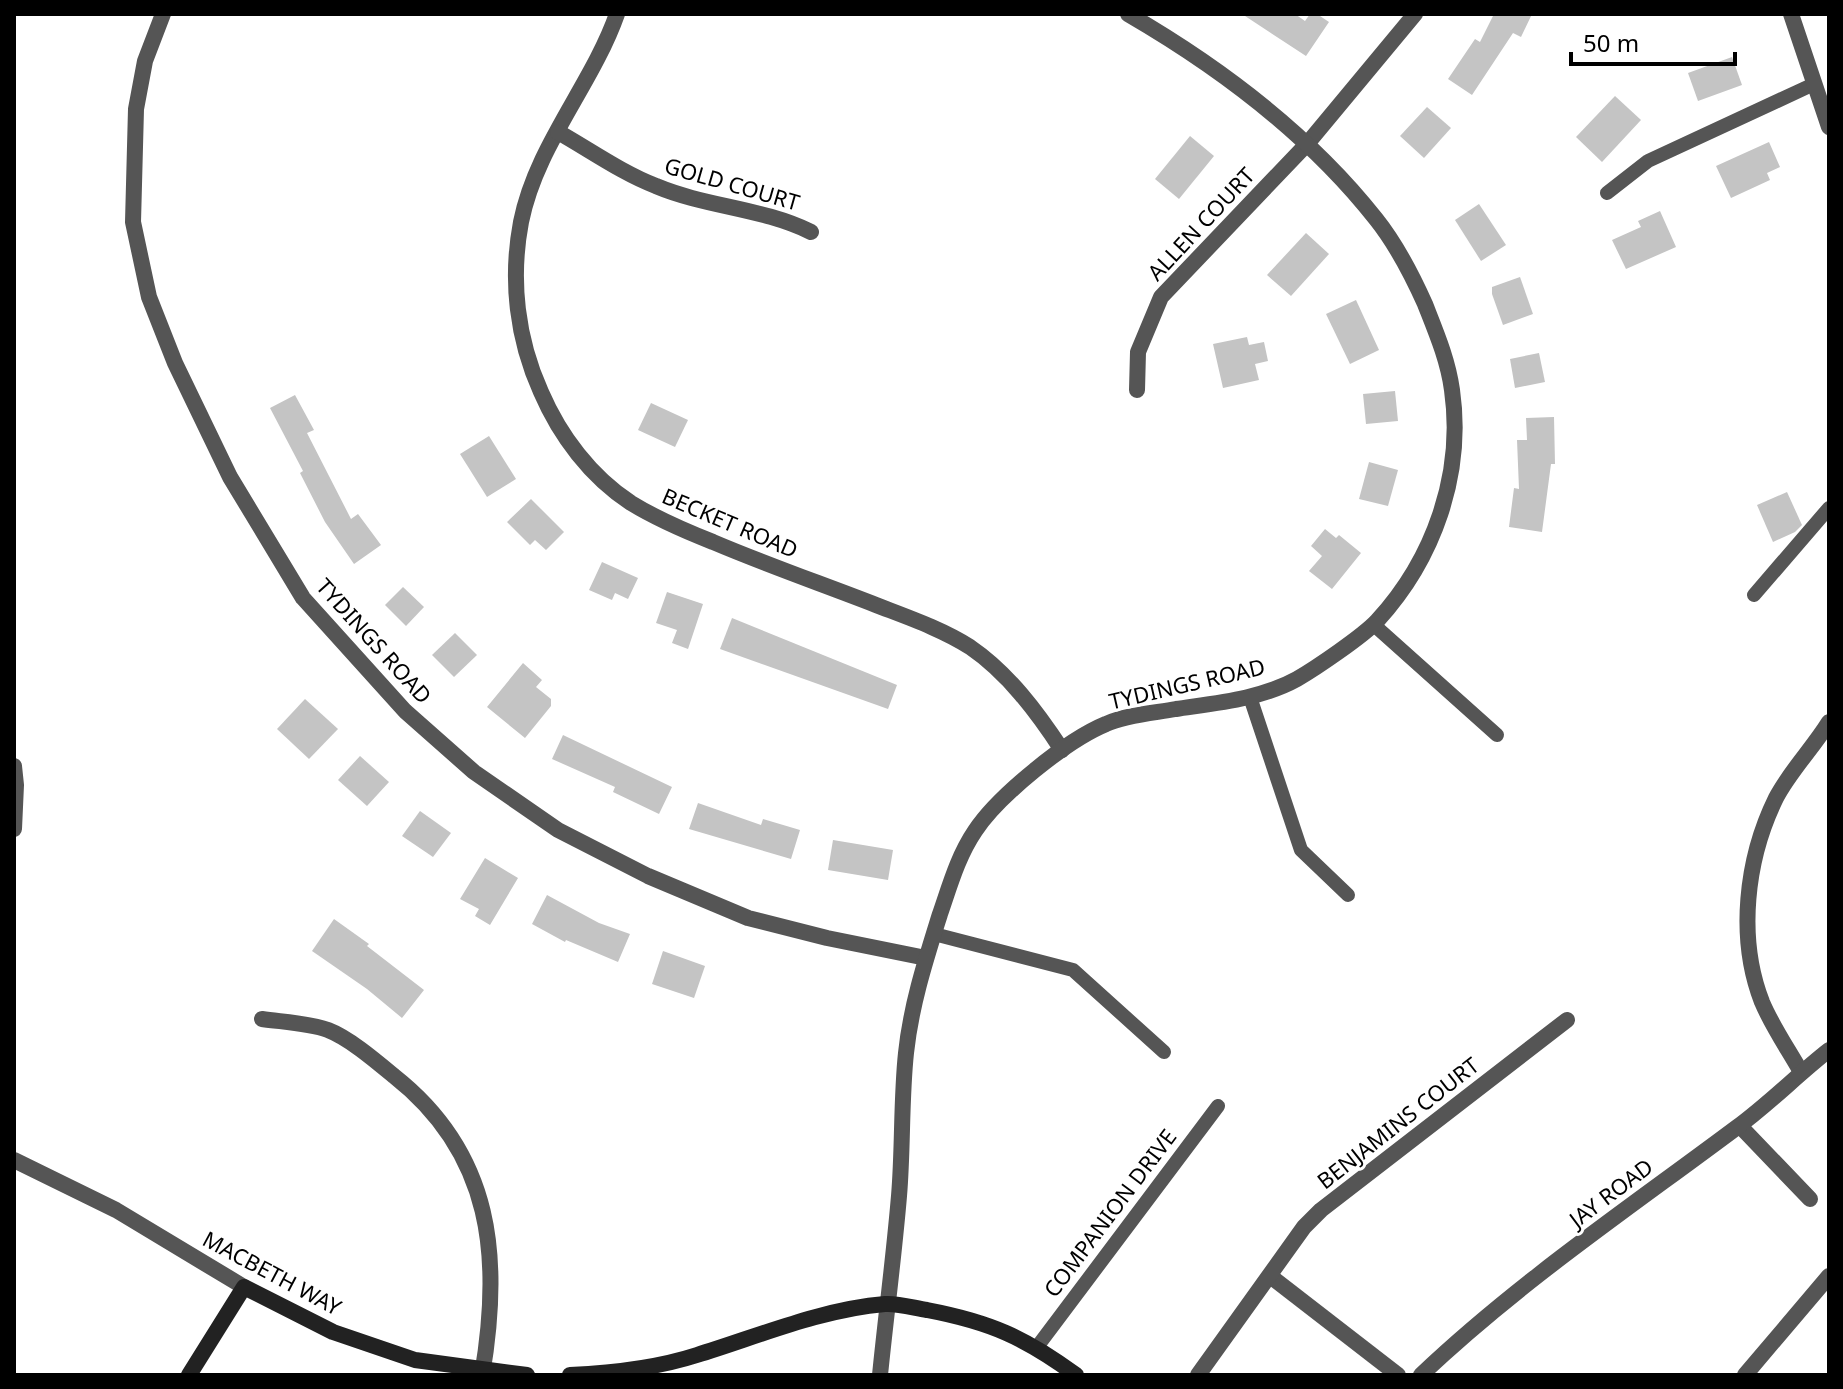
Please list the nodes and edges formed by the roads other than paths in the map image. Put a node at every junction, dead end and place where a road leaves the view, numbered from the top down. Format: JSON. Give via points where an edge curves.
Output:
{"nodes":[{"id":1,"x":163,"y":14,"type":"edge"},
{"id":2,"x":617,"y":14,"type":"edge"},
{"id":3,"x":1128,"y":14,"type":"edge"},
{"id":4,"x":1415,"y":14,"type":"edge"},
{"id":5,"x":1791,"y":14,"type":"edge"},
{"id":6,"x":1814,"y":84,"type":"junction"},
{"id":7,"x":1829,"y":127,"type":"edge"},
{"id":8,"x":558,"y":132,"type":"junction"},
{"id":9,"x":1307,"y":144,"type":"junction"},
{"id":10,"x":1607,"y":193,"type":"dead end"},
{"id":11,"x":811,"y":232,"type":"dead end"},
{"id":12,"x":1137,"y":390,"type":"dead end"},
{"id":13,"x":1829,"y":508,"type":"edge"},
{"id":14,"x":1754,"y":595,"type":"dead end"},
{"id":15,"x":1374,"y":625,"type":"junction"},
{"id":16,"x":1250,"y":697,"type":"junction"},
{"id":17,"x":1829,"y":722,"type":"edge"},
{"id":18,"x":1497,"y":735,"type":"dead end"},
{"id":19,"x":1062,"y":750,"type":"junction"},
{"id":20,"x":14,"y":766,"type":"edge"},
{"id":21,"x":14,"y":829,"type":"edge"},
{"id":22,"x":1348,"y":895,"type":"dead end"},
{"id":23,"x":934,"y":934,"type":"junction"},
{"id":24,"x":926,"y":958,"type":"junction"},
{"id":25,"x":262,"y":1019,"type":"dead end"},
{"id":26,"x":1567,"y":1020,"type":"dead end"},
{"id":27,"x":1829,"y":1050,"type":"edge"},
{"id":28,"x":1164,"y":1052,"type":"dead end"},
{"id":29,"x":1801,"y":1072,"type":"junction"},
{"id":30,"x":1218,"y":1106,"type":"dead end"},
{"id":31,"x":1740,"y":1126,"type":"junction"},
{"id":32,"x":14,"y":1160,"type":"edge"},
{"id":33,"x":1810,"y":1199,"type":"dead end"},
{"id":34,"x":1270,"y":1276,"type":"junction"},
{"id":35,"x":1829,"y":1276,"type":"edge"},
{"id":36,"x":244,"y":1287,"type":"junction"},
{"id":37,"x":887,"y":1303,"type":"junction"},
{"id":38,"x":1037,"y":1347,"type":"junction"},
{"id":39,"x":483,"y":1373,"type":"edge"},
{"id":40,"x":189,"y":1375,"type":"edge"},
{"id":41,"x":527,"y":1375,"type":"edge"},
{"id":42,"x":570,"y":1375,"type":"edge"},
{"id":43,"x":880,"y":1375,"type":"edge"},
{"id":44,"x":1076,"y":1375,"type":"edge"},
{"id":45,"x":1198,"y":1375,"type":"edge"},
{"id":46,"x":1398,"y":1375,"type":"edge"},
{"id":47,"x":1421,"y":1375,"type":"edge"},
{"id":48,"x":1745,"y":1375,"type":"edge"}],
"edges":[{"from":1,"to":24,"type":"street","name":"TYDINGS ROAD","via":[[145,61],[135,124],[133,222],[149,297],[230,477],[303,598],[405,711],[474,772],[558,830],[748,918]]},
{"from":2,"to":8,"type":"street","name":"BECKET ROAD"},
{"from":3,"to":9,"type":"street","name":"TYDINGS ROAD","via":[[1226,77]]},
{"from":4,"to":9,"type":"street","name":"ALLEN COURT"},
{"from":5,"to":6,"type":"street"},
{"from":6,"to":7,"type":"street"},
{"from":6,"to":10,"type":"lane","via":[[1648,161]]},
{"from":8,"to":11,"type":"street","name":"GOLD COURT","via":[[655,186]]},
{"from":8,"to":19,"type":"street","name":"BECKET ROAD","via":[[533,181],[521,220],[516,295],[534,376],[551,416],[577,453],[631,503],[676,527],[919,621],[970,647],[1037,712]]},
{"from":9,"to":12,"type":"street","name":"ALLEN COURT","via":[[1161,297],[1138,352]]},
{"from":9,"to":15,"type":"street","name":"TYDINGS ROAD","via":[[1378,220],[1412,276],[1444,354],[1453,393],[1453,449],[1445,504],[1427,551]]},
{"from":13,"to":14,"type":"lane"},
{"from":15,"to":16,"type":"street","name":"TYDINGS ROAD","via":[[1296,680]]},
{"from":15,"to":18,"type":"lane"},
{"from":16,"to":19,"type":"street","name":"TYDINGS ROAD","via":[[1107,723]]},
{"from":16,"to":22,"type":"lane","via":[[1301,850]]},
{"from":17,"to":29,"type":"street","via":[[1777,797],[1757,851],[1747,910],[1762,1001]]},
{"from":19,"to":23,"type":"street","name":"TYDINGS ROAD","via":[[996,804],[975,831],[952,877]]},
{"from":20,"to":21,"type":"street"},
{"from":23,"to":24,"type":"street","name":"TYDINGS ROAD"},
{"from":23,"to":28,"type":"lane","via":[[1073,970]]},
{"from":24,"to":37,"type":"street","name":"TYDINGS ROAD","via":[[906,1053]]},
{"from":25,"to":39,"type":"street","via":[[330,1031],[413,1090],[445,1125],[481,1197],[488,1231],[492,1261]]},
{"from":26,"to":34,"type":"street","name":"BENJAMINS COURT","via":[[1321,1210]]},
{"from":27,"to":29,"type":"street","name":"JAY ROAD"},
{"from":29,"to":31,"type":"street","name":"JAY ROAD"},
{"from":30,"to":38,"type":"lane","name":"COMPANION DRIVE"},
{"from":31,"to":33,"type":"street"},
{"from":31,"to":47,"type":"street","name":"JAY ROAD","via":[[1475,1324]]},
{"from":32,"to":36,"type":"street","name":"MACBETH WAY","via":[[116,1210]]},
{"from":34,"to":45,"type":"street","name":"BENJAMINS COURT"},
{"from":34,"to":46,"type":"street"},
{"from":35,"to":48,"type":"street"},
{"from":36,"to":39,"type":"street","name":"MACBETH WAY","via":[[333,1332],[415,1360]]},
{"from":36,"to":40,"type":"street"},
{"from":37,"to":38,"type":"street","via":[[987,1324]]},
{"from":37,"to":42,"type":"street","via":[[799,1322],[694,1356],[610,1373]]},
{"from":37,"to":43,"type":"street","name":"TYDINGS ROAD"},
{"from":38,"to":44,"type":"street"},
{"from":39,"to":41,"type":"street","name":"MACBETH WAY"}]}
